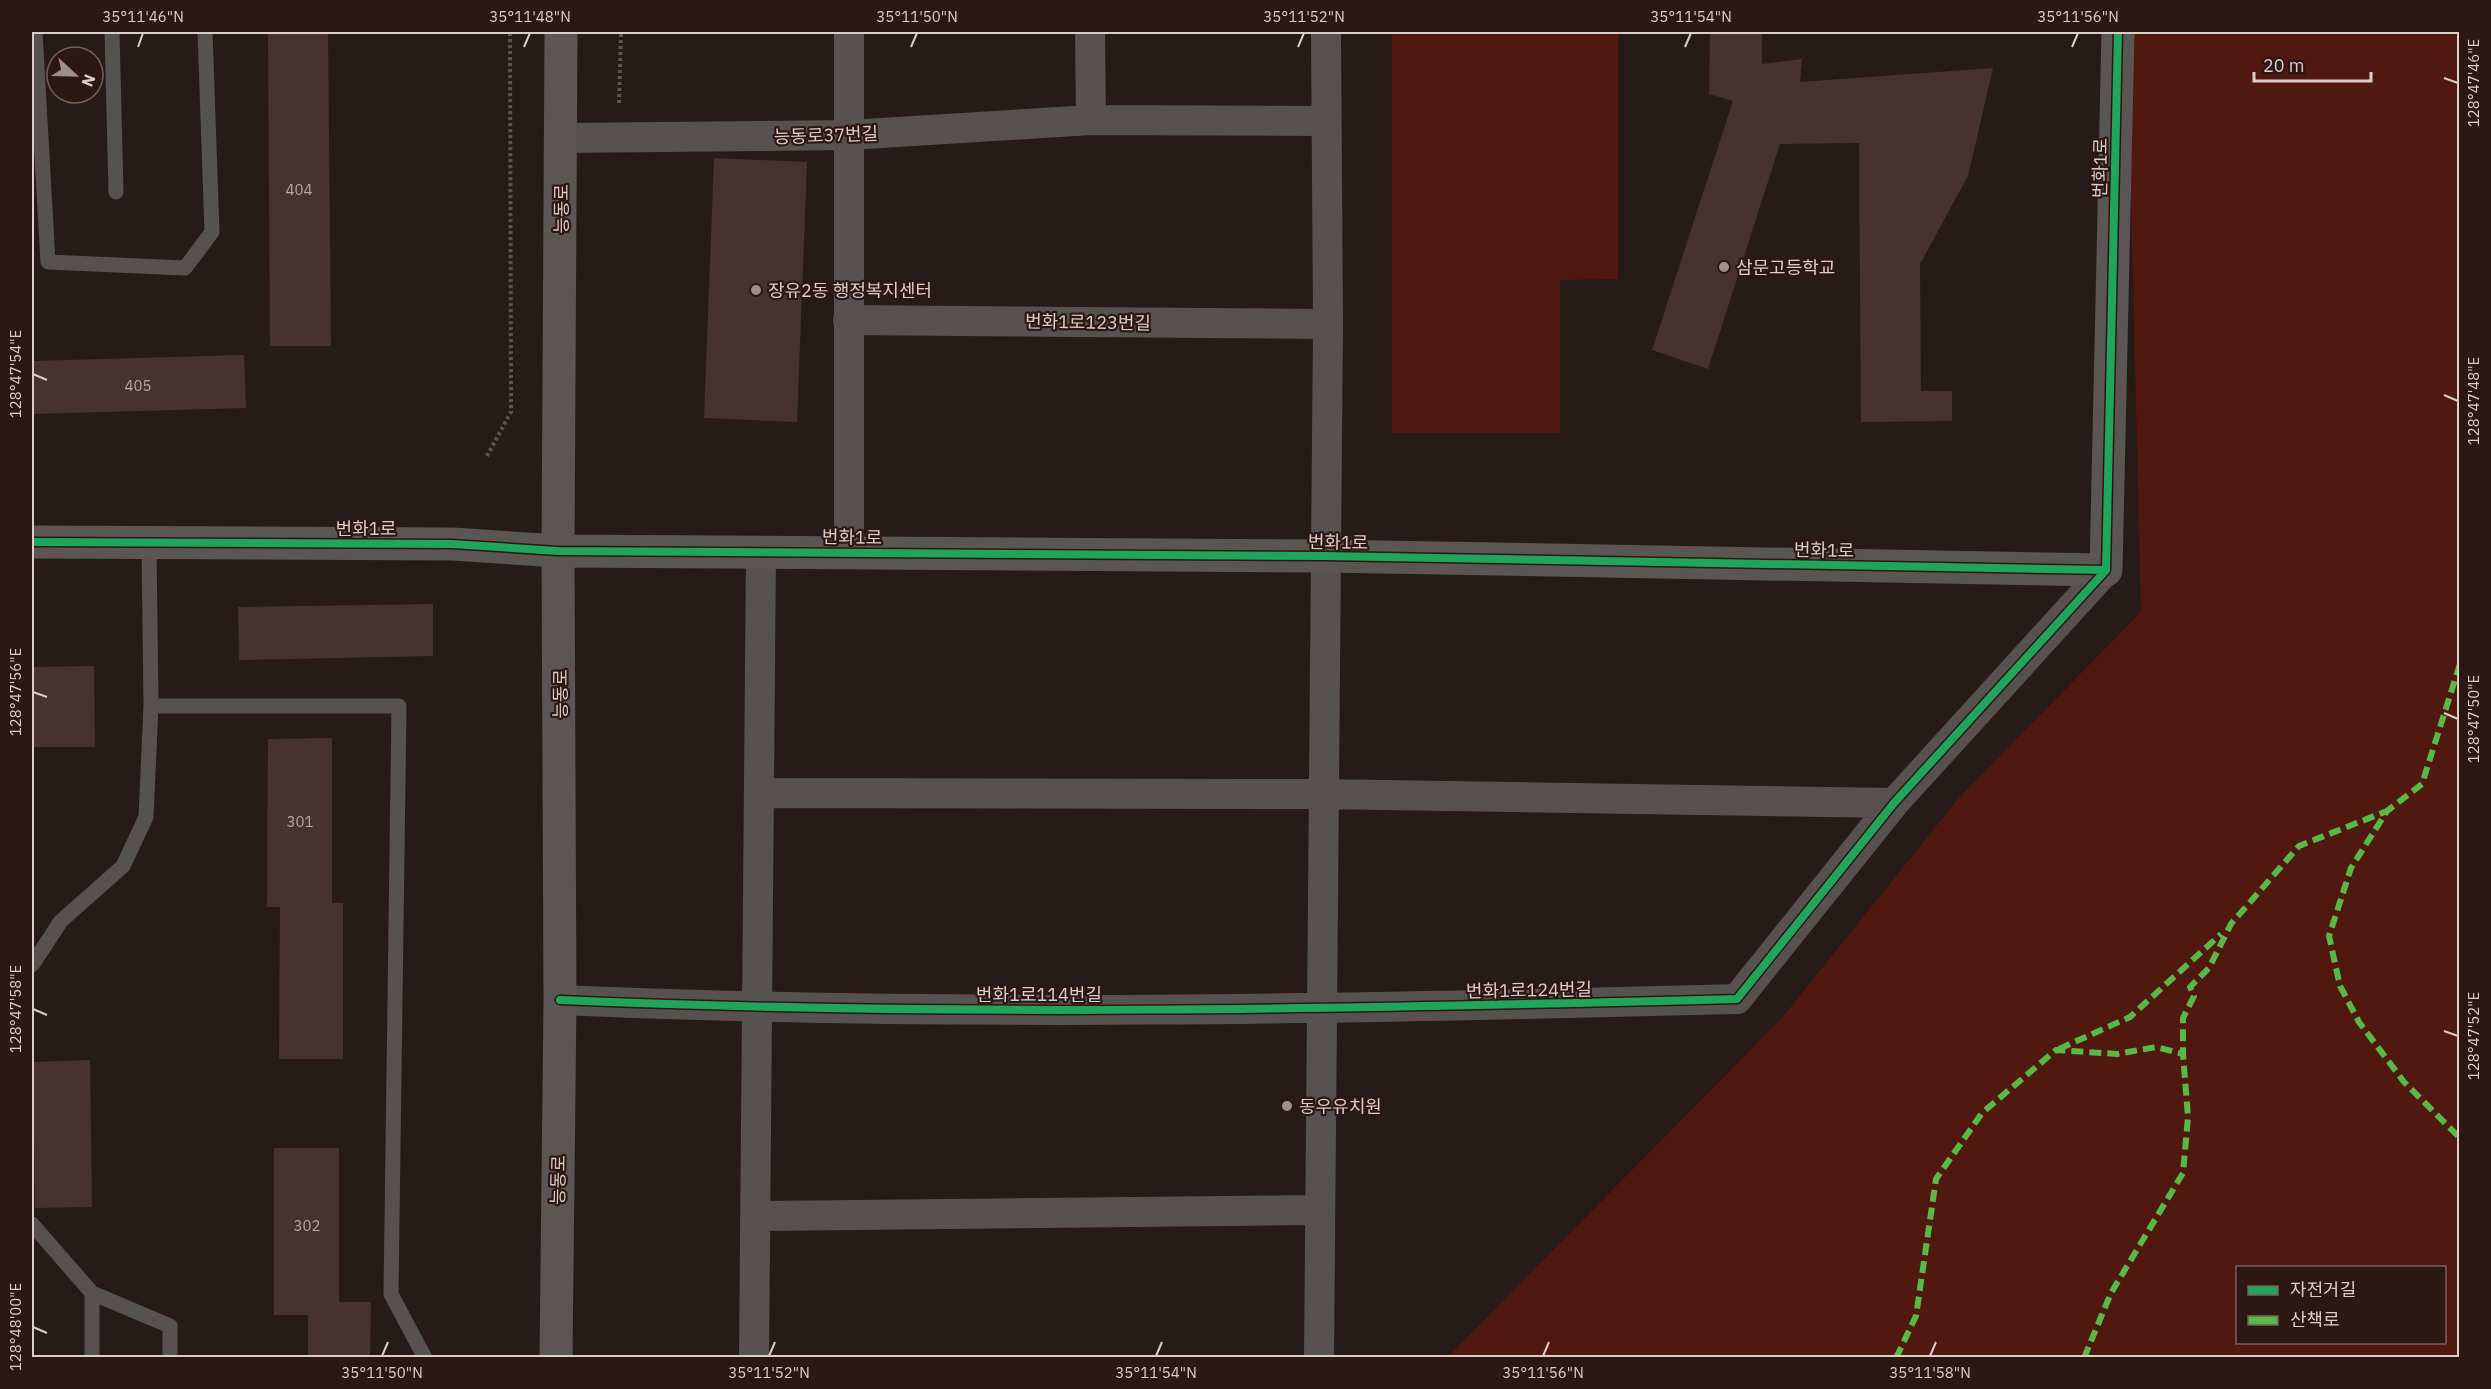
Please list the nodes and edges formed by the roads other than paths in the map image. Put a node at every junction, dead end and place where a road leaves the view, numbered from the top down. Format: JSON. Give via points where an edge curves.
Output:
{"nodes":[{"id":1,"x":35,"y":32,"type":"edge"},
{"id":2,"x":112,"y":32,"type":"edge"},
{"id":3,"x":205,"y":32,"type":"edge"},
{"id":4,"x":561,"y":32,"type":"edge"},
{"id":5,"x":849,"y":32,"type":"edge"},
{"id":6,"x":1090,"y":32,"type":"edge"},
{"id":7,"x":1326,"y":32,"type":"edge"},
{"id":8,"x":2118,"y":32,"type":"edge"},
{"id":9,"x":1090,"y":120,"type":"junction"},
{"id":10,"x":1325,"y":121,"type":"junction"},
{"id":11,"x":849,"y":135,"type":"junction"},
{"id":12,"x":561,"y":138,"type":"junction"},
{"id":13,"x":116,"y":192,"type":"dead end"},
{"id":14,"x":848,"y":320,"type":"junction"},
{"id":15,"x":1328,"y":324,"type":"junction"},
{"id":16,"x":32,"y":542,"type":"edge"},
{"id":17,"x":149,"y":543,"type":"junction"},
{"id":18,"x":558,"y":551,"type":"junction"},
{"id":19,"x":761,"y":551,"type":"junction"},
{"id":20,"x":849,"y":552,"type":"junction"},
{"id":21,"x":1325,"y":556,"type":"junction"},
{"id":22,"x":2106,"y":570,"type":"junction"},
{"id":23,"x":151,"y":706,"type":"junction"},
{"id":24,"x":759,"y":794,"type":"junction"},
{"id":25,"x":1323,"y":794,"type":"junction"},
{"id":26,"x":1894,"y":803,"type":"junction"},
{"id":27,"x":32,"y":965,"type":"edge"},
{"id":28,"x":560,"y":1000,"type":"junction"},
{"id":29,"x":757,"y":1009,"type":"junction"},
{"id":30,"x":1322,"y":1010,"type":"junction"},
{"id":31,"x":1320,"y":1210,"type":"junction"},
{"id":32,"x":755,"y":1216,"type":"junction"},
{"id":33,"x":32,"y":1224,"type":"edge"},
{"id":34,"x":92,"y":1293,"type":"junction"},
{"id":35,"x":92,"y":1358,"type":"edge"},
{"id":36,"x":170,"y":1358,"type":"edge"},
{"id":37,"x":425,"y":1358,"type":"edge"},
{"id":38,"x":556,"y":1358,"type":"edge"},
{"id":39,"x":754,"y":1358,"type":"edge"},
{"id":40,"x":1319,"y":1358,"type":"edge"}],
"edges":[{"from":1,"to":3,"type":"lane","via":[[48,262],[185,268],[212,232]]},
{"from":2,"to":13,"type":"lane"},
{"from":4,"to":12,"type":"street","name":"능동로"},
{"from":5,"to":11,"type":"street"},
{"from":6,"to":9,"type":"street"},
{"from":7,"to":10,"type":"street"},
{"from":8,"to":22,"type":"street","name":"번화1로"},
{"from":9,"to":10,"type":"street","name":"능동로37번길"},
{"from":9,"to":11,"type":"street","name":"능동로37번길"},
{"from":10,"to":15,"type":"street"},
{"from":11,"to":12,"type":"street","name":"능동로37번길"},
{"from":11,"to":14,"type":"street"},
{"from":12,"to":18,"type":"street","name":"능동로"},
{"from":14,"to":15,"type":"street","name":"번화1로123번길"},
{"from":14,"to":20,"type":"street"},
{"from":15,"to":21,"type":"street"},
{"from":16,"to":17,"type":"street","name":"번화1로"},
{"from":17,"to":18,"type":"street","name":"번화1로","via":[[452,544]]},
{"from":17,"to":23,"type":"lane"},
{"from":18,"to":19,"type":"street","name":"번화1로"},
{"from":18,"to":28,"type":"street","name":"능동로"},
{"from":19,"to":20,"type":"street","name":"번화1로"},
{"from":19,"to":24,"type":"street"},
{"from":20,"to":21,"type":"street","name":"번화1로"},
{"from":21,"to":22,"type":"street","name":"번화1로"},
{"from":21,"to":25,"type":"street"},
{"from":22,"to":26,"type":"street"},
{"from":23,"to":27,"type":"lane","via":[[146,817],[123,866],[62,921]]},
{"from":23,"to":37,"type":"lane","via":[[399,706],[391,1294]]},
{"from":24,"to":25,"type":"street"},
{"from":24,"to":29,"type":"street"},
{"from":25,"to":26,"type":"street"},
{"from":25,"to":30,"type":"street"},
{"from":26,"to":30,"type":"street","name":"번화1로124번길","via":[[1737,999]]},
{"from":28,"to":29,"type":"street","name":"번화1로114번길"},
{"from":28,"to":38,"type":"street","name":"능동로"},
{"from":29,"to":30,"type":"street","name":"번화1로114번길"},
{"from":29,"to":32,"type":"street"},
{"from":30,"to":31,"type":"street"},
{"from":31,"to":32,"type":"street"},
{"from":31,"to":40,"type":"street"},
{"from":32,"to":39,"type":"street"},
{"from":33,"to":34,"type":"lane"},
{"from":34,"to":35,"type":"lane"},
{"from":34,"to":36,"type":"lane","via":[[170,1326]]}]}
